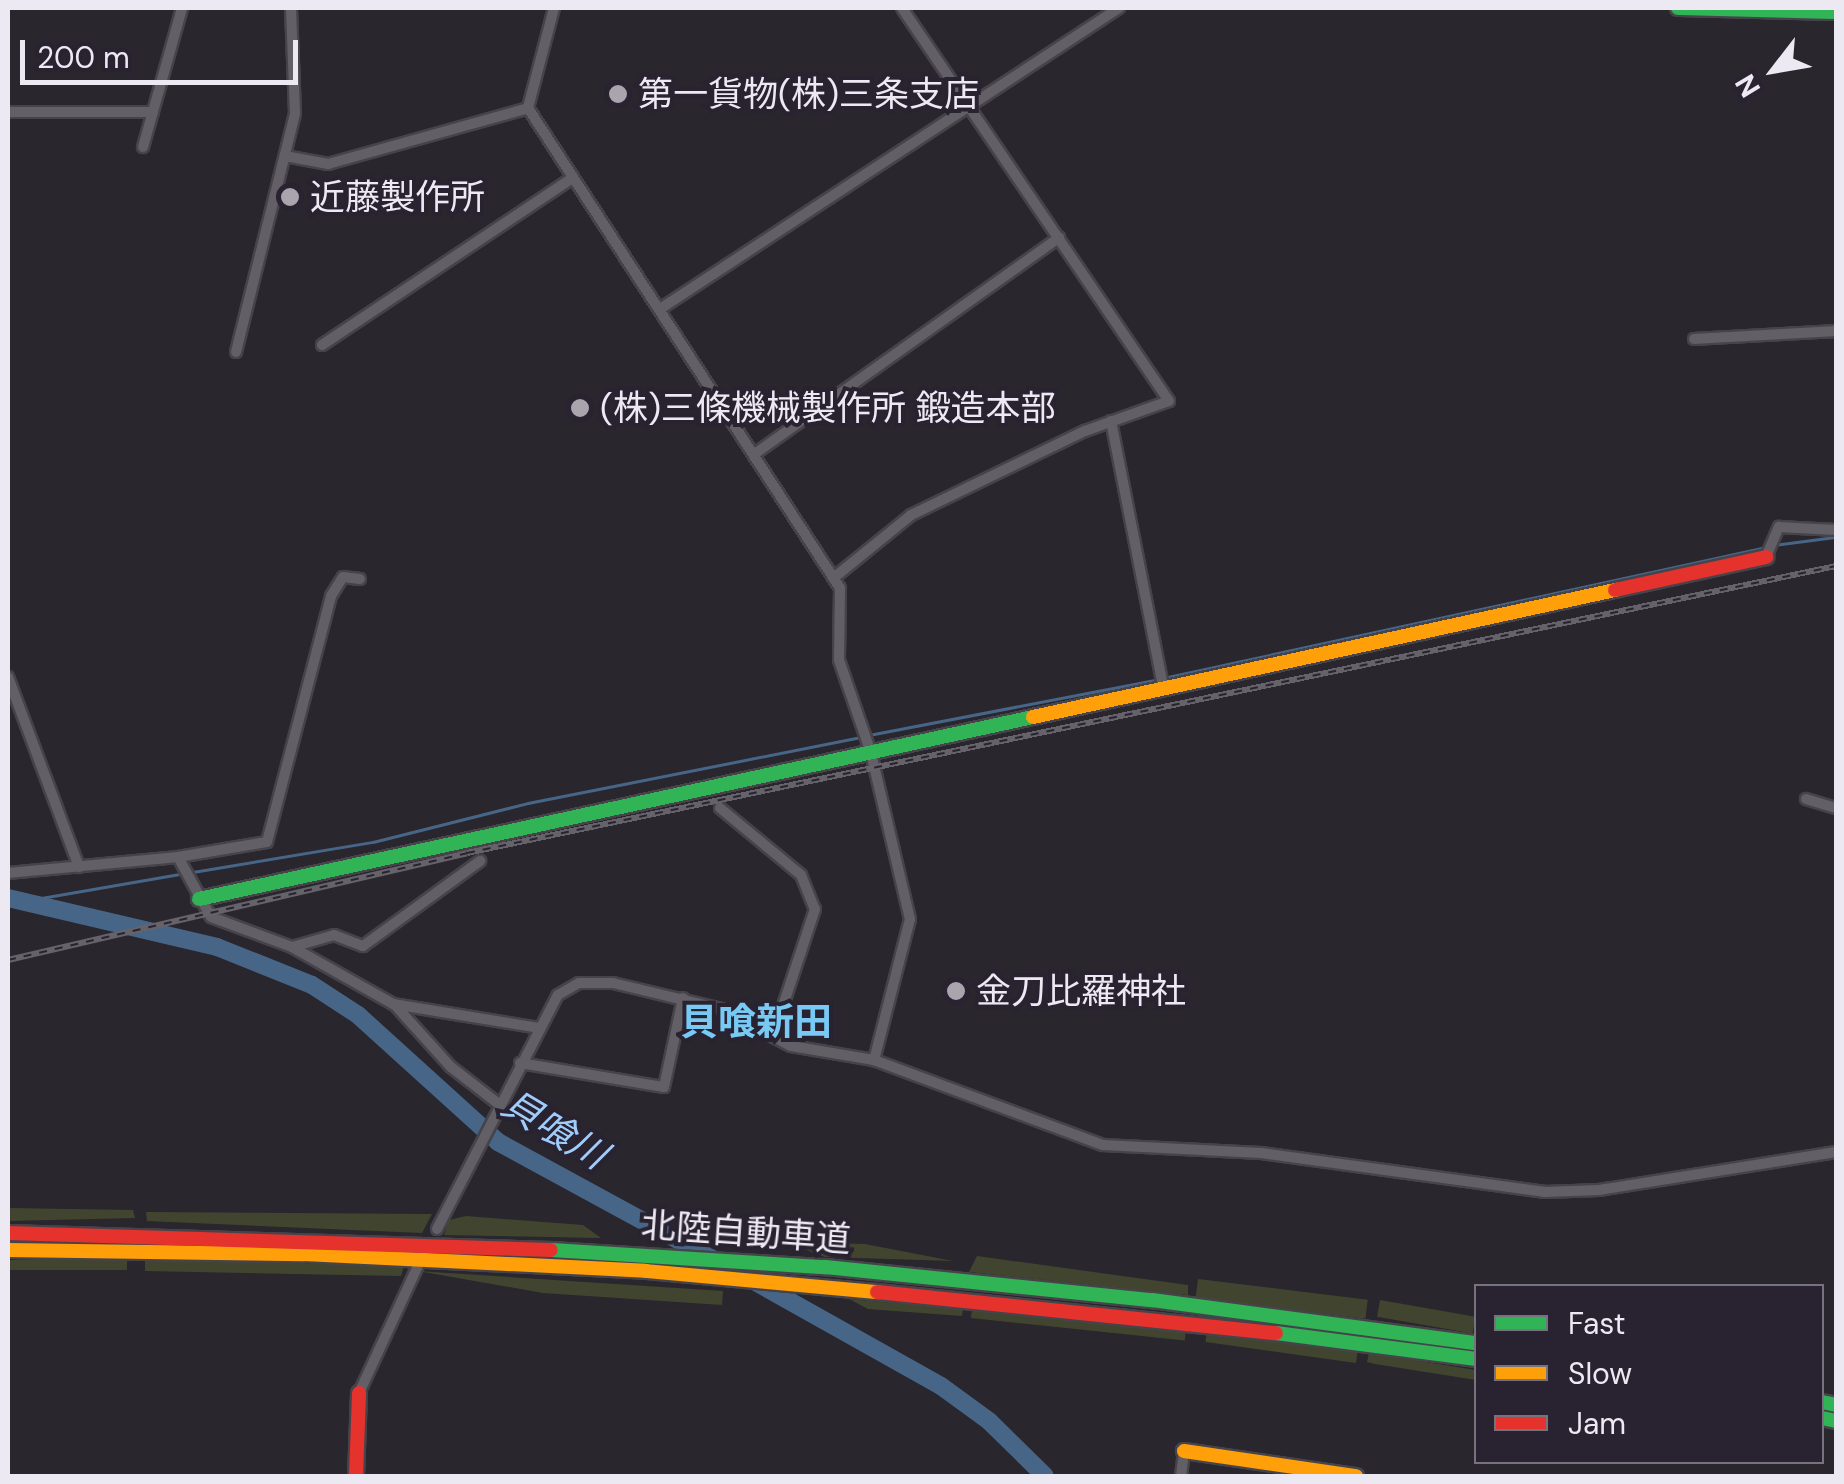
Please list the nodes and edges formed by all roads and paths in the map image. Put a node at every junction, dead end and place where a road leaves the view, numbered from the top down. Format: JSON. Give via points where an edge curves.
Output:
{"nodes":[{"id":1,"x":182,"y":8,"type":"edge"},
{"id":2,"x":291,"y":8,"type":"edge"},
{"id":3,"x":554,"y":8,"type":"edge"},
{"id":4,"x":902,"y":8,"type":"edge"},
{"id":5,"x":1119,"y":8,"type":"edge"},
{"id":6,"x":1678,"y":8,"type":"edge"},
{"id":7,"x":1711,"y":8,"type":"edge"},
{"id":8,"x":1836,"y":12,"type":"edge"},
{"id":9,"x":970,"y":106,"type":"junction"},
{"id":10,"x":528,"y":108,"type":"junction"},
{"id":11,"x":8,"y":112,"type":"edge"},
{"id":12,"x":153,"y":112,"type":"junction"},
{"id":13,"x":143,"y":147,"type":"dead end"},
{"id":14,"x":285,"y":156,"type":"junction"},
{"id":15,"x":572,"y":178,"type":"junction"},
{"id":16,"x":1059,"y":238,"type":"junction"},
{"id":17,"x":660,"y":310,"type":"junction"},
{"id":18,"x":1836,"y":332,"type":"edge"},
{"id":19,"x":1694,"y":340,"type":"dead end"},
{"id":20,"x":322,"y":346,"type":"dead end"},
{"id":21,"x":236,"y":352,"type":"dead end"},
{"id":22,"x":1111,"y":421,"type":"junction"},
{"id":23,"x":756,"y":453,"type":"junction"},
{"id":24,"x":1836,"y":530,"type":"edge"},
{"id":25,"x":1766,"y":557,"type":"joint"},
{"id":26,"x":836,"y":576,"type":"junction"},
{"id":27,"x":360,"y":579,"type":"dead end"},
{"id":28,"x":8,"y":677,"type":"edge"},
{"id":29,"x":1162,"y":687,"type":"junction"},
{"id":30,"x":871,"y":753,"type":"junction"},
{"id":31,"x":1806,"y":799,"type":"dead end"},
{"id":32,"x":720,"y":808,"type":"dead end"},
{"id":33,"x":1836,"y":808,"type":"edge"},
{"id":34,"x":179,"y":861,"type":"junction"},
{"id":35,"x":480,"y":861,"type":"dead end"},
{"id":36,"x":79,"y":867,"type":"junction"},
{"id":37,"x":8,"y":873,"type":"edge"},
{"id":38,"x":195,"y":894,"type":"junction"},
{"id":39,"x":292,"y":946,"type":"junction"},
{"id":40,"x":684,"y":998,"type":"junction"},
{"id":41,"x":393,"y":1004,"type":"junction"},
{"id":42,"x":540,"y":1028,"type":"junction"},
{"id":43,"x":774,"y":1032,"type":"junction"},
{"id":44,"x":874,"y":1060,"type":"junction"},
{"id":45,"x":520,"y":1064,"type":"junction"},
{"id":46,"x":499,"y":1107,"type":"junction"},
{"id":47,"x":1836,"y":1152,"type":"edge"},
{"id":48,"x":437,"y":1229,"type":"dead end"},
{"id":49,"x":8,"y":1233,"type":"edge"},
{"id":50,"x":8,"y":1250,"type":"edge"},
{"id":51,"x":418,"y":1266,"type":"dead end"},
{"id":52,"x":1474,"y":1342,"type":"edge"},
{"id":53,"x":1474,"y":1359,"type":"edge"},
{"id":54,"x":359,"y":1393,"type":"joint"},
{"id":55,"x":1184,"y":1451,"type":"joint"},
{"id":56,"x":356,"y":1476,"type":"edge"},
{"id":57,"x":1180,"y":1476,"type":"edge"},
{"id":58,"x":1356,"y":1476,"type":"edge"}],
"edges":[{"from":1,"to":12,"type":"street"},
{"from":2,"to":14,"type":"street","via":[[295,114]]},
{"from":3,"to":10,"type":"street"},
{"from":4,"to":9,"type":"street"},
{"from":5,"to":9,"type":"street"},
{"from":6,"to":7,"type":"main road"},
{"from":7,"to":8,"type":"main road"},
{"from":9,"to":16,"type":"street"},
{"from":9,"to":17,"type":"street"},
{"from":10,"to":14,"type":"street","via":[[328,164]]},
{"from":10,"to":15,"type":"street"},
{"from":11,"to":12,"type":"street"},
{"from":12,"to":13,"type":"street"},
{"from":14,"to":21,"type":"street"},
{"from":15,"to":17,"type":"street"},
{"from":15,"to":20,"type":"street"},
{"from":16,"to":22,"type":"street","via":[[1169,402]]},
{"from":16,"to":23,"type":"street"},
{"from":17,"to":23,"type":"street"},
{"from":18,"to":19,"type":"street"},
{"from":22,"to":26,"type":"street","via":[[911,515]]},
{"from":22,"to":29,"type":"street"},
{"from":23,"to":26,"type":"street"},
{"from":24,"to":25,"type":"street","via":[[1780,527]]},
{"from":25,"to":29,"type":"main road"},
{"from":26,"to":30,"type":"street","via":[[838,660]]},
{"from":27,"to":34,"type":"street","via":[[343,577],[331,596],[267,842]]},
{"from":28,"to":36,"type":"street"},
{"from":29,"to":30,"type":"main road"},
{"from":30,"to":38,"type":"main road"},
{"from":30,"to":44,"type":"street","via":[[910,918]]},
{"from":31,"to":33,"type":"street"},
{"from":32,"to":43,"type":"street","via":[[801,875],[815,909]]},
{"from":34,"to":36,"type":"street"},
{"from":34,"to":38,"type":"street"},
{"from":35,"to":39,"type":"street","via":[[363,946],[334,935]]},
{"from":36,"to":37,"type":"street"},
{"from":38,"to":39,"type":"street","via":[[211,917]]},
{"from":39,"to":41,"type":"street"},
{"from":40,"to":42,"type":"street","via":[[579,983],[558,995]]},
{"from":40,"to":43,"type":"street"},
{"from":40,"to":45,"type":"street","via":[[664,1087]]},
{"from":41,"to":42,"type":"street"},
{"from":41,"to":46,"type":"street"},
{"from":42,"to":45,"type":"street"},
{"from":43,"to":44,"type":"street","via":[[808,1051]]},
{"from":44,"to":47,"type":"street","via":[[1103,1145],[1261,1153],[1545,1192],[1599,1190]]},
{"from":45,"to":46,"type":"street"},
{"from":46,"to":48,"type":"street"},
{"from":49,"to":52,"type":"main road","name":"北陸自動車道","via":[[613,1252],[824,1267]]},
{"from":50,"to":53,"type":"main road","name":"北陸自動車道","via":[[304,1254],[646,1271],[862,1288]]},
{"from":51,"to":54,"type":"street"},
{"from":54,"to":56,"type":"main road"},
{"from":55,"to":57,"type":"street"},
{"from":55,"to":58,"type":"main road"}]}
